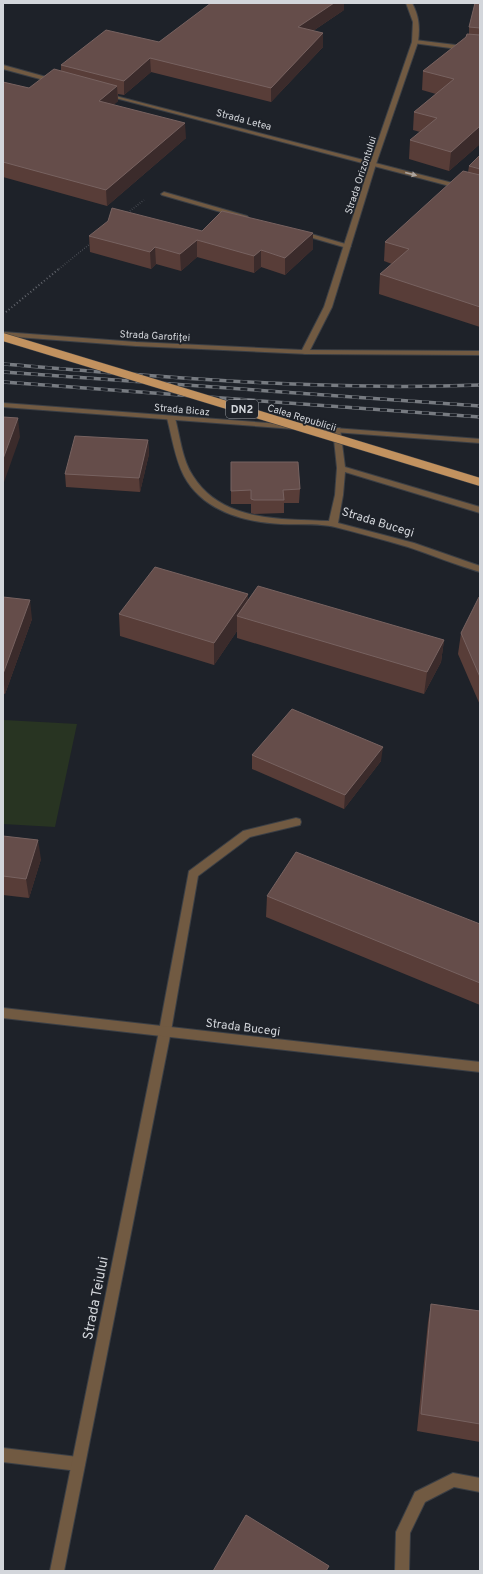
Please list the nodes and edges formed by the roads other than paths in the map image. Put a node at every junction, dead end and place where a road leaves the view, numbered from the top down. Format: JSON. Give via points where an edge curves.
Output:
{"nodes":[{"id":1,"x":409,"y":3,"type":"edge"},
{"id":2,"x":415,"y":42,"type":"junction"},
{"id":3,"x":480,"y":50,"type":"edge"},
{"id":4,"x":3,"y":67,"type":"edge"},
{"id":5,"x":65,"y":83,"type":"edge"},
{"id":6,"x":95,"y":91,"type":"edge"},
{"id":7,"x":374,"y":164,"type":"junction"},
{"id":8,"x":480,"y":192,"type":"edge"},
{"id":9,"x":164,"y":194,"type":"road end"},
{"id":10,"x":256,"y":220,"type":"edge"},
{"id":11,"x":294,"y":231,"type":"edge"},
{"id":12,"x":347,"y":246,"type":"junction"},
{"id":13,"x":3,"y":335,"type":"edge"},
{"id":14,"x":305,"y":352,"type":"junction"},
{"id":15,"x":480,"y":353,"type":"edge"},
{"id":16,"x":3,"y":405,"type":"edge"},
{"id":17,"x":171,"y":418,"type":"junction"},
{"id":18,"x":337,"y":430,"type":"junction"},
{"id":19,"x":480,"y":441,"type":"edge"},
{"id":20,"x":341,"y":468,"type":"junction"},
{"id":21,"x":480,"y":482,"type":"edge"},
{"id":22,"x":480,"y":510,"type":"edge"},
{"id":23,"x":333,"y":524,"type":"junction"},
{"id":24,"x":480,"y":569,"type":"edge"},
{"id":25,"x":296,"y":822,"type":"dead end"},
{"id":26,"x":3,"y":1013,"type":"edge"},
{"id":27,"x":165,"y":1031,"type":"junction"},
{"id":28,"x":480,"y":1067,"type":"edge"},
{"id":29,"x":3,"y":1456,"type":"edge"},
{"id":30,"x":78,"y":1464,"type":"junction"},
{"id":31,"x":480,"y":1485,"type":"edge"},
{"id":32,"x":57,"y":1571,"type":"edge"},
{"id":33,"x":402,"y":1571,"type":"edge"}],
"edges":[{"from":1,"to":2,"type":"street","name":"Strada Orizontului","via":[[416,14],[418,27]]},
{"from":2,"to":3,"type":"street"},
{"from":2,"to":7,"type":"street","name":"Strada Orizontului"},
{"from":4,"to":5,"type":"street"},
{"from":6,"to":7,"type":"street","name":"Strada Letea"},
{"from":7,"to":8,"type":"street","name":"Strada Letea","one_way":true},
{"from":7,"to":12,"type":"street","name":"Strada Orizontului"},
{"from":9,"to":10,"type":"street"},
{"from":11,"to":12,"type":"street"},
{"from":12,"to":14,"type":"street","name":"Strada Orizontului","via":[[328,306]]},
{"from":13,"to":14,"type":"street","name":"Strada Garofiței"},
{"from":13,"to":21,"type":"main road","name":"Calea Republicii","number":"DN2","bridge":true},
{"from":14,"to":15,"type":"street"},
{"from":16,"to":17,"type":"street","name":"Strada Bicaz"},
{"from":17,"to":18,"type":"street","name":"Strada Bicaz"},
{"from":17,"to":23,"type":"street","via":[[188,476],[204,496],[230,512],[252,520]]},
{"from":18,"to":19,"type":"street","name":"Strada Bicaz"},
{"from":18,"to":20,"type":"street","name":"Strada Bucegi"},
{"from":20,"to":22,"type":"street"},
{"from":20,"to":23,"type":"street","name":"Strada Bucegi"},
{"from":23,"to":24,"type":"street","name":"Strada Bucegi","via":[[411,545]]},
{"from":25,"to":27,"type":"street","name":"Strada Teiului","via":[[247,834],[193,874]]},
{"from":26,"to":27,"type":"street","name":"Strada Bucegi"},
{"from":27,"to":28,"type":"street","name":"Strada Bucegi"},
{"from":27,"to":30,"type":"street","name":"Strada Teiului"},
{"from":29,"to":30,"type":"street"},
{"from":30,"to":32,"type":"street","name":"Strada Teiului"},
{"from":31,"to":33,"type":"street","via":[[453,1480],[420,1497],[403,1532]]}]}
